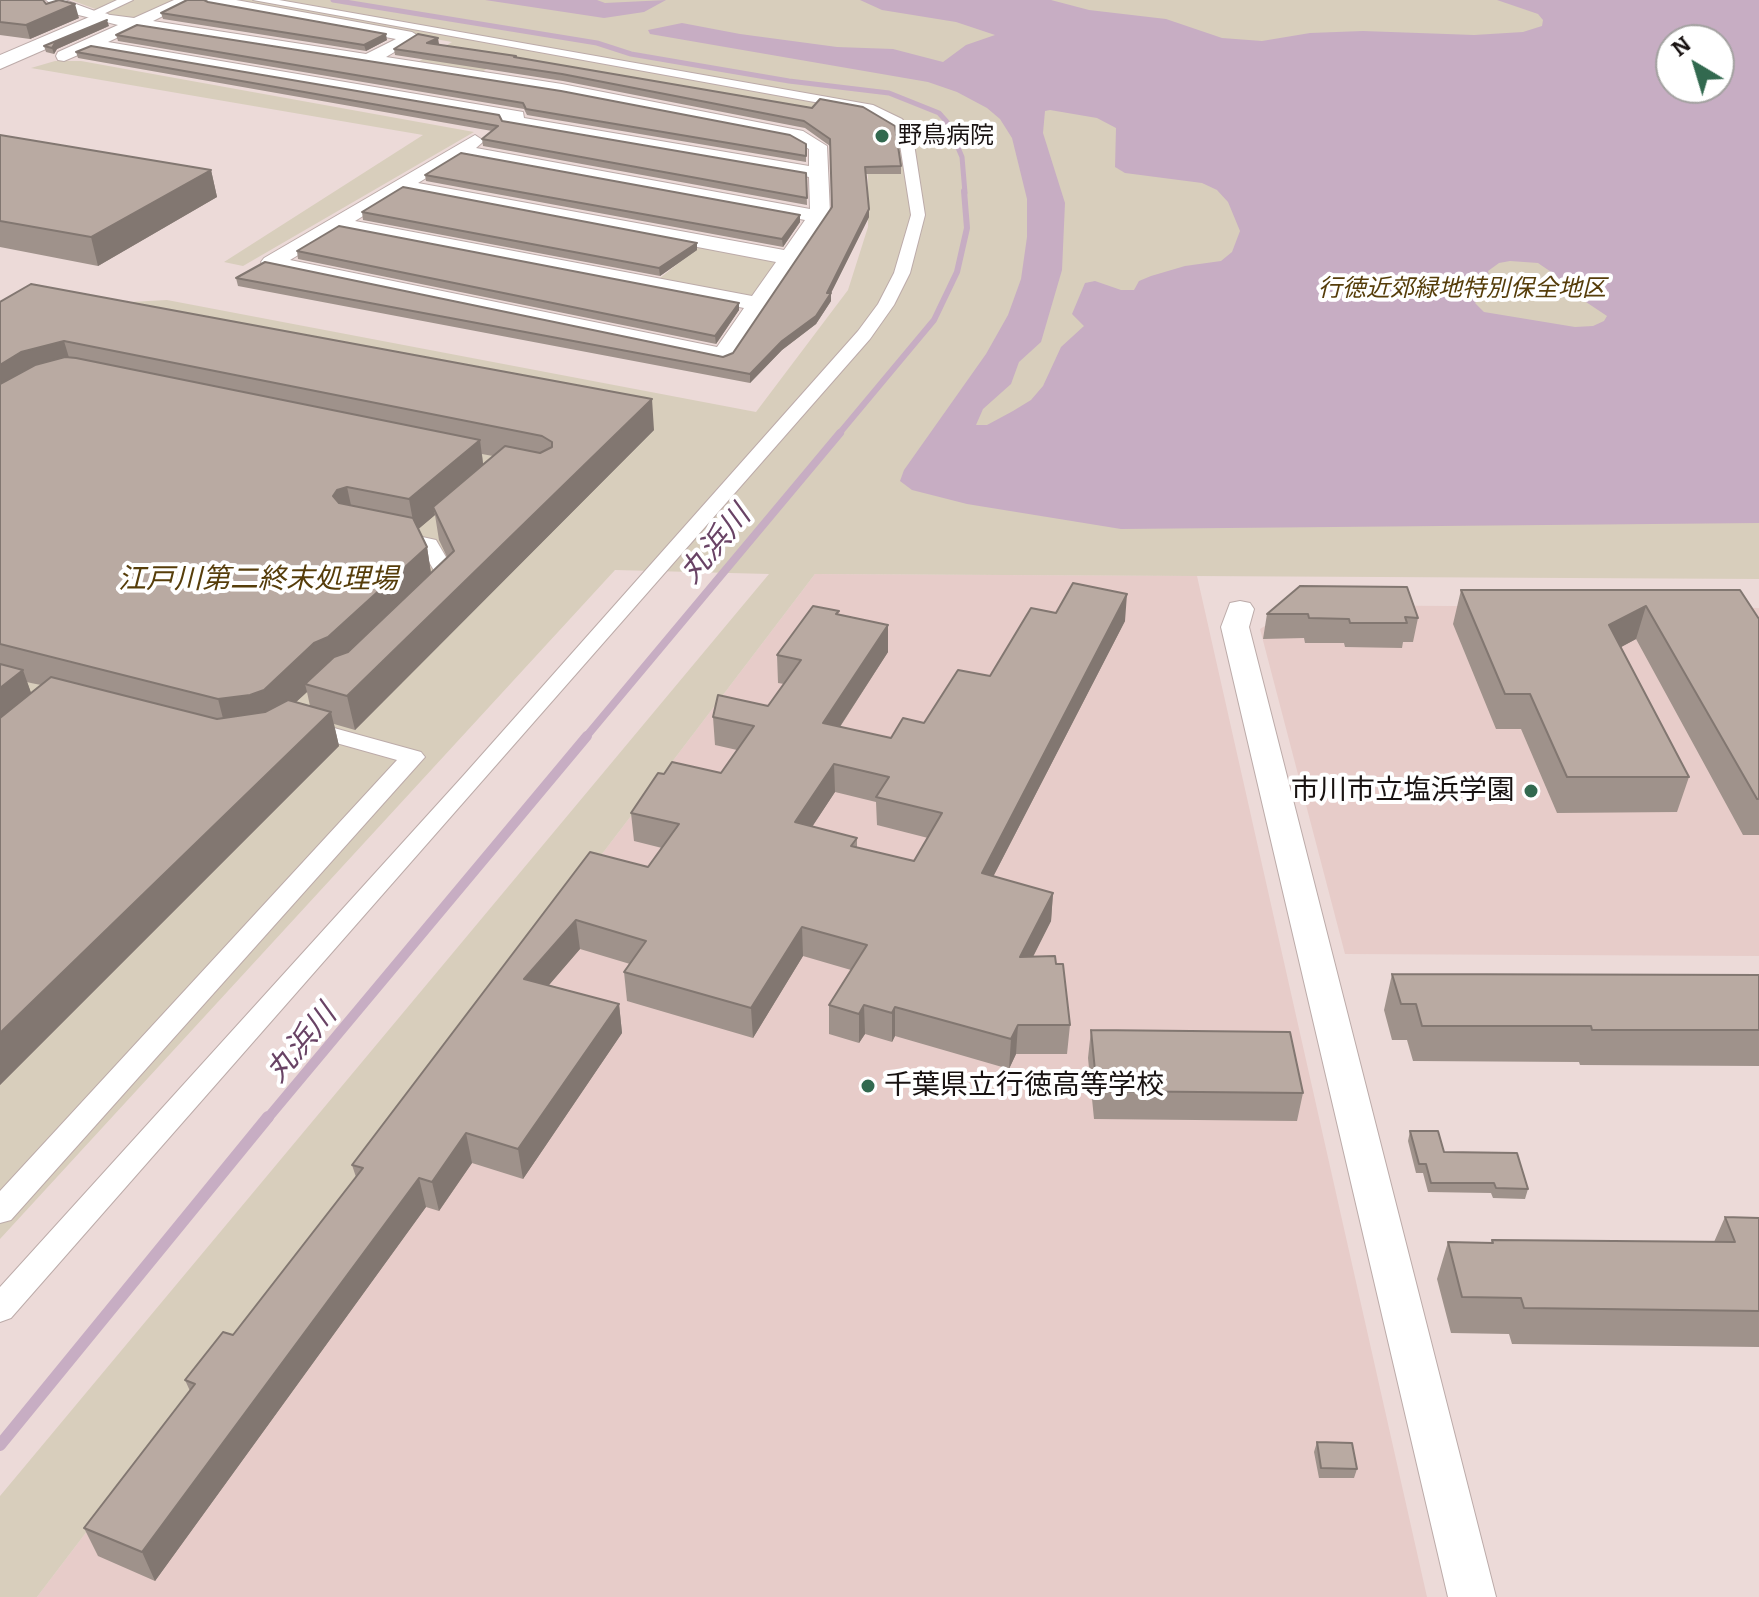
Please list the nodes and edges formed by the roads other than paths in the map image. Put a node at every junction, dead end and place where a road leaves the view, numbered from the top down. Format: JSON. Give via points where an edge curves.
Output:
{"nodes":[{"id":1,"x":54,"y":0,"type":"edge"},
{"id":2,"x":127,"y":0,"type":"edge"},
{"id":3,"x":187,"y":0,"type":"edge"},
{"id":4,"x":210,"y":0,"type":"edge"},
{"id":5,"x":259,"y":0,"type":"edge"},
{"id":6,"x":97,"y":16,"type":"junction"},
{"id":7,"x":136,"y":23,"type":"junction"},
{"id":8,"x":90,"y":44,"type":"junction"},
{"id":9,"x":64,"y":56,"type":"dead end"},
{"id":10,"x":369,"y":59,"type":"junction"},
{"id":11,"x":0,"y":63,"type":"edge"},
{"id":12,"x":323,"y":83,"type":"junction"},
{"id":13,"x":562,"y":89,"type":"junction"},
{"id":14,"x":513,"y":118,"type":"junction"},
{"id":15,"x":459,"y":151,"type":"junction"},
{"id":16,"x":818,"y":173,"type":"junction"},
{"id":17,"x":400,"y":185,"type":"junction"},
{"id":18,"x":818,"y":216,"type":"junction"},
{"id":19,"x":336,"y":223,"type":"junction"},
{"id":20,"x":791,"y":258,"type":"junction"},
{"id":21,"x":759,"y":304,"type":"junction"},
{"id":22,"x":441,"y":524,"type":"edge"},
{"id":23,"x":380,"y":534,"type":"edge"},
{"id":24,"x":420,"y":542,"type":"junction"},
{"id":25,"x":421,"y":609,"type":"edge"},
{"id":26,"x":1240,"y":609,"type":"dead end"},
{"id":27,"x":312,"y":704,"type":"edge"},
{"id":28,"x":0,"y":1211,"type":"edge"},
{"id":29,"x":0,"y":1309,"type":"edge"},
{"id":30,"x":1472,"y":1597,"type":"edge"}],
"edges":[{"from":1,"to":6,"type":"street"},
{"from":2,"to":6,"type":"street"},
{"from":3,"to":7,"type":"street"},
{"from":4,"to":10,"type":"street","via":[[412,37]]},
{"from":5,"to":29,"type":"street","via":[[868,108],[905,131],[918,215],[902,273],[864,335]]},
{"from":6,"to":7,"type":"street"},
{"from":6,"to":11,"type":"street"},
{"from":7,"to":8,"type":"street"},
{"from":7,"to":10,"type":"street"},
{"from":8,"to":9,"type":"street"},
{"from":8,"to":12,"type":"street"},
{"from":10,"to":12,"type":"street"},
{"from":10,"to":13,"type":"street"},
{"from":12,"to":14,"type":"street"},
{"from":13,"to":14,"type":"street"},
{"from":13,"to":16,"type":"street","via":[[797,135],[818,146]]},
{"from":14,"to":15,"type":"street"},
{"from":14,"to":16,"type":"street"},
{"from":15,"to":17,"type":"street"},
{"from":15,"to":18,"type":"street"},
{"from":16,"to":18,"type":"street"},
{"from":17,"to":19,"type":"street"},
{"from":17,"to":20,"type":"street"},
{"from":18,"to":20,"type":"street"},
{"from":19,"to":21,"type":"street"},
{"from":19,"to":21,"type":"street","via":[[271,262],[723,355]]},
{"from":20,"to":21,"type":"street"},
{"from":22,"to":24,"type":"street"},
{"from":23,"to":24,"type":"street"},
{"from":24,"to":25,"type":"street","via":[[429,544],[447,582]]},
{"from":26,"to":30,"type":"street","via":[[1235,627]]},
{"from":27,"to":28,"type":"street","via":[[286,728],[413,757]]}]}
